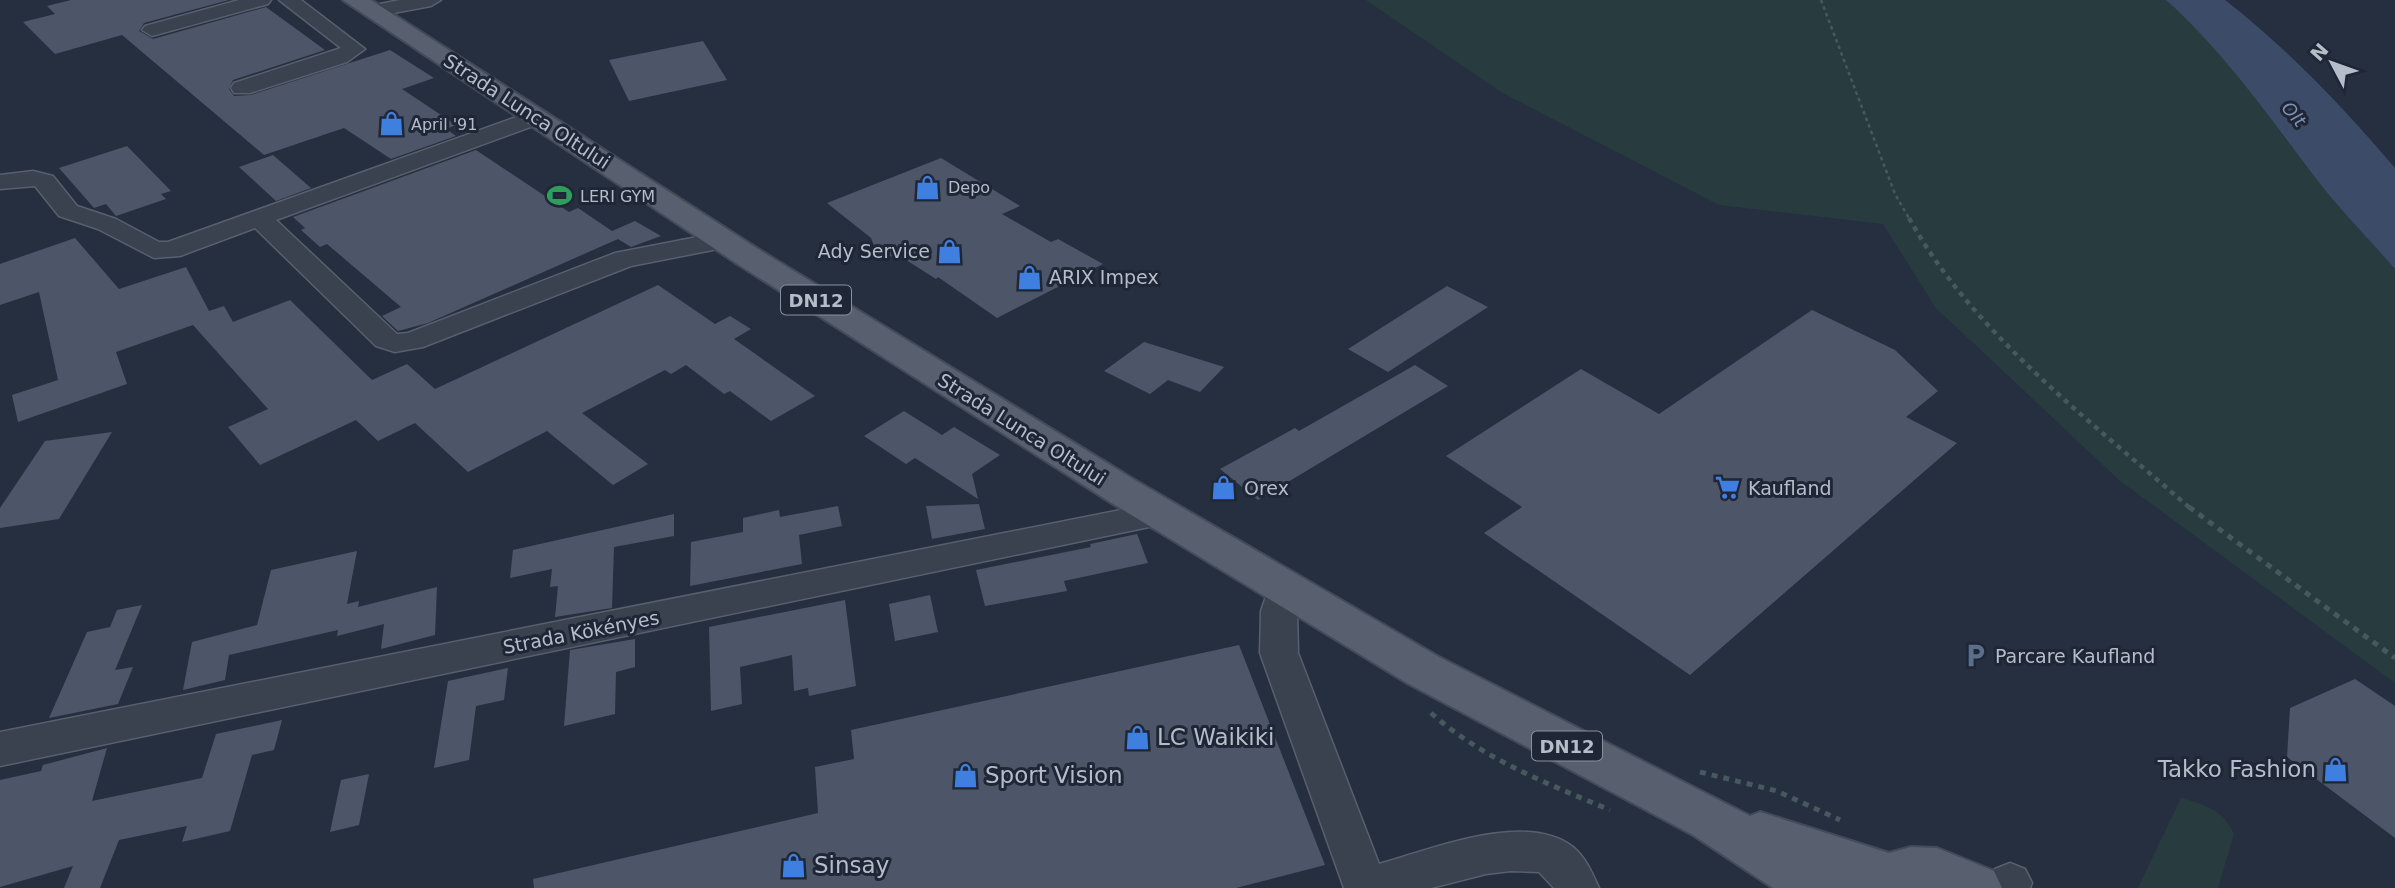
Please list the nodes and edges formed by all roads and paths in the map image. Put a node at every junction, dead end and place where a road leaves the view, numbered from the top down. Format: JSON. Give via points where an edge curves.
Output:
{"nodes":[{"id":1,"x":261,"y":0,"type":"edge"},
{"id":2,"x":289,"y":0,"type":"edge"},
{"id":3,"x":431,"y":0,"type":"edge"},
{"id":4,"x":1821,"y":0,"type":"edge"},
{"id":5,"x":363,"y":5,"type":"edge"},
{"id":6,"x":152,"y":30,"type":"dead end"},
{"id":7,"x":242,"y":88,"type":"dead end"},
{"id":8,"x":536,"y":117,"type":"junction"},
{"id":9,"x":0,"y":182,"type":"edge"},
{"id":10,"x":260,"y":219,"type":"junction"},
{"id":11,"x":723,"y":240,"type":"junction"},
{"id":12,"x":1161,"y":514,"type":"junction"},
{"id":13,"x":1285,"y":588,"type":"junction"},
{"id":14,"x":2395,"y":658,"type":"edge"},
{"id":15,"x":1421,"y":703,"type":"dead end"},
{"id":16,"x":0,"y":749,"type":"edge"},
{"id":17,"x":1694,"y":771,"type":"dead end"},
{"id":18,"x":1622,"y":815,"type":"dead end"},
{"id":19,"x":1711,"y":819,"type":"junction"},
{"id":20,"x":1851,"y":825,"type":"dead end"},
{"id":21,"x":1881,"y":882,"type":"edge"},
{"id":22,"x":1997,"y":886,"type":"edge"},
{"id":23,"x":1366,"y":888,"type":"edge"},
{"id":24,"x":1577,"y":888,"type":"edge"},
{"id":25,"x":1818,"y":888,"type":"edge"}],
"edges":[{"from":1,"to":6,"type":"street"},
{"from":2,"to":7,"type":"street","via":[[355,49],[340,58]]},
{"from":3,"to":5,"type":"street"},
{"from":4,"to":14,"type":"path","via":[[1895,194],[1919,237],[1969,306],[2192,510]]},
{"from":5,"to":8,"type":"main road","name":"Strada Lunca Oltului","number":"DN12"},
{"from":8,"to":10,"type":"street"},
{"from":8,"to":11,"type":"main road","name":"Strada Lunca Oltului","number":"DN12"},
{"from":9,"to":10,"type":"street","via":[[44,181],[68,211],[107,223],[154,250],[182,247]]},
{"from":10,"to":11,"type":"street","via":[[386,340],[395,343],[413,341],[624,259]]},
{"from":11,"to":12,"type":"main road","name":"Strada Lunca Oltului","number":"DN12"},
{"from":12,"to":13,"type":"main road","name":"Strada Lunca Oltului","number":"DN12"},
{"from":12,"to":16,"type":"street","name":"Strada Kökényes"},
{"from":13,"to":19,"type":"main road","name":"Strada Lunca Oltului","number":"DN12","via":[[1457,688]]},
{"from":13,"to":23,"type":"street","via":[[1279,611],[1279,653]]},
{"from":15,"to":18,"type":"path","via":[[1464,741]]},
{"from":17,"to":20,"type":"path","via":[[1777,791]]},
{"from":19,"to":21,"type":"main road"},
{"from":19,"to":25,"type":"main road"},
{"from":21,"to":22,"type":"main road","via":[[1904,870],[1926,869]]},
{"from":23,"to":24,"type":"street","via":[[1510,849],[1549,855],[1568,871]]}]}
